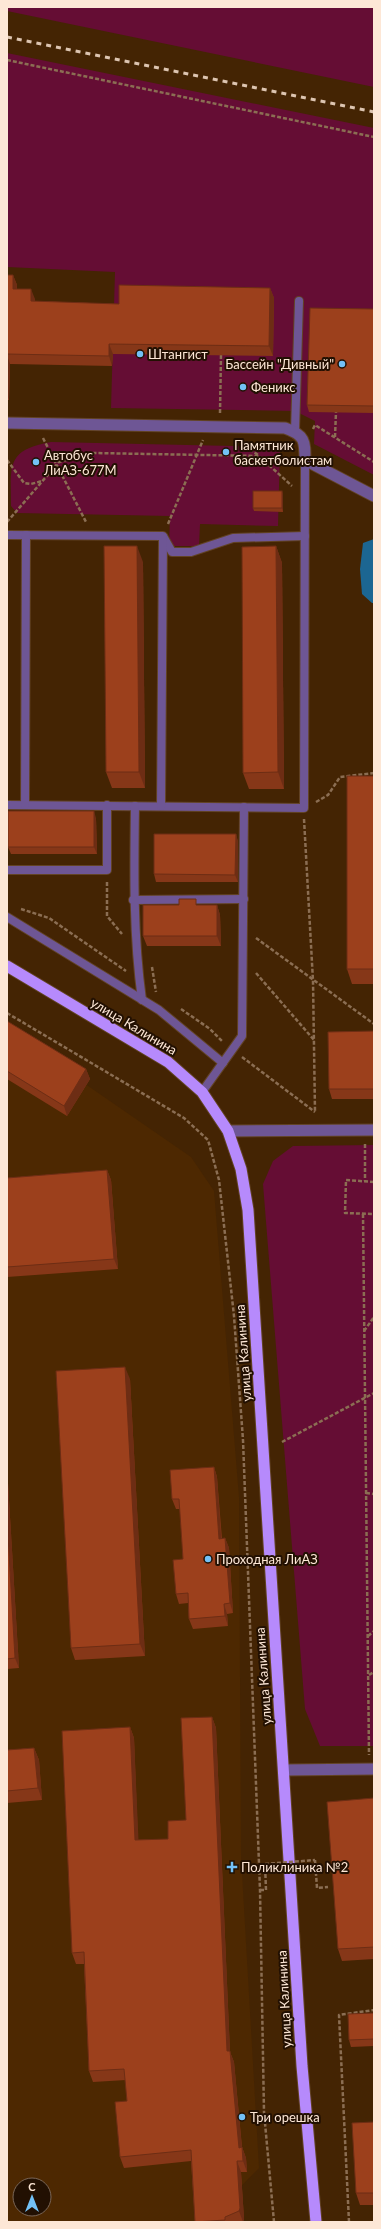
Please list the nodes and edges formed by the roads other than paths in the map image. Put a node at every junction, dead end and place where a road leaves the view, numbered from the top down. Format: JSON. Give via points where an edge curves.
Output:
{"nodes":[{"id":1,"x":299,"y":302,"type":"dead end"},
{"id":2,"x":7,"y":423,"type":"edge"},
{"id":3,"x":295,"y":431,"type":"junction"},
{"id":4,"x":305,"y":460,"type":"junction"},
{"id":5,"x":374,"y":496,"type":"edge"},
{"id":6,"x":7,"y":535,"type":"edge"},
{"id":7,"x":26,"y":536,"type":"junction"},
{"id":8,"x":163,"y":536,"type":"junction"},
{"id":9,"x":305,"y":536,"type":"junction"},
{"id":10,"x":7,"y":805,"type":"edge"},
{"id":11,"x":25,"y":805,"type":"junction"},
{"id":12,"x":107,"y":806,"type":"junction"},
{"id":13,"x":135,"y":806,"type":"junction"},
{"id":14,"x":161,"y":806,"type":"junction"},
{"id":15,"x":244,"y":807,"type":"junction"},
{"id":16,"x":7,"y":870,"type":"edge"},
{"id":17,"x":244,"y":899,"type":"junction"},
{"id":18,"x":133,"y":900,"type":"junction"},
{"id":19,"x":7,"y":917,"type":"edge"},
{"id":20,"x":7,"y":966,"type":"edge"},
{"id":21,"x":142,"y":1000,"type":"junction"},
{"id":22,"x":223,"y":1063,"type":"junction"},
{"id":23,"x":202,"y":1092,"type":"junction"},
{"id":24,"x":374,"y":1130,"type":"edge"},
{"id":25,"x":228,"y":1131,"type":"junction"},
{"id":26,"x":372,"y":1769,"type":"edge"},
{"id":27,"x":285,"y":1770,"type":"junction"},
{"id":28,"x":316,"y":2222,"type":"edge"}],
"edges":[{"from":1,"to":3,"type":"lane"},
{"from":2,"to":3,"type":"street","via":[[285,428]]},
{"from":3,"to":4,"type":"street","via":[[301,435],[305,443]]},
{"from":4,"to":5,"type":"street"},
{"from":4,"to":9,"type":"lane"},
{"from":6,"to":7,"type":"lane"},
{"from":7,"to":8,"type":"lane"},
{"from":7,"to":11,"type":"lane"},
{"from":8,"to":9,"type":"lane","via":[[172,552],[191,552],[234,538]]},
{"from":8,"to":14,"type":"lane"},
{"from":9,"to":15,"type":"lane","via":[[304,808]]},
{"from":10,"to":11,"type":"lane"},
{"from":11,"to":12,"type":"lane"},
{"from":12,"to":13,"type":"lane"},
{"from":12,"to":16,"type":"lane","via":[[107,870]]},
{"from":13,"to":14,"type":"lane"},
{"from":13,"to":18,"type":"lane"},
{"from":14,"to":15,"type":"lane"},
{"from":15,"to":17,"type":"lane"},
{"from":17,"to":18,"type":"lane"},
{"from":17,"to":22,"type":"lane","via":[[242,1036]]},
{"from":18,"to":21,"type":"lane"},
{"from":19,"to":21,"type":"lane"},
{"from":20,"to":23,"type":"highway","name":"улица Калинина","via":[[168,1062]]},
{"from":21,"to":22,"type":"lane","via":[[159,1010]]},
{"from":22,"to":23,"type":"lane"},
{"from":23,"to":25,"type":"highway","name":"улица Калинина"},
{"from":24,"to":25,"type":"street"},
{"from":25,"to":27,"type":"highway","name":"улица Калинина","via":[[241,1169],[248,1210],[278,1697]]},
{"from":26,"to":27,"type":"street"},
{"from":27,"to":28,"type":"highway","name":"улица Калинина","via":[[302,2066]]}]}
